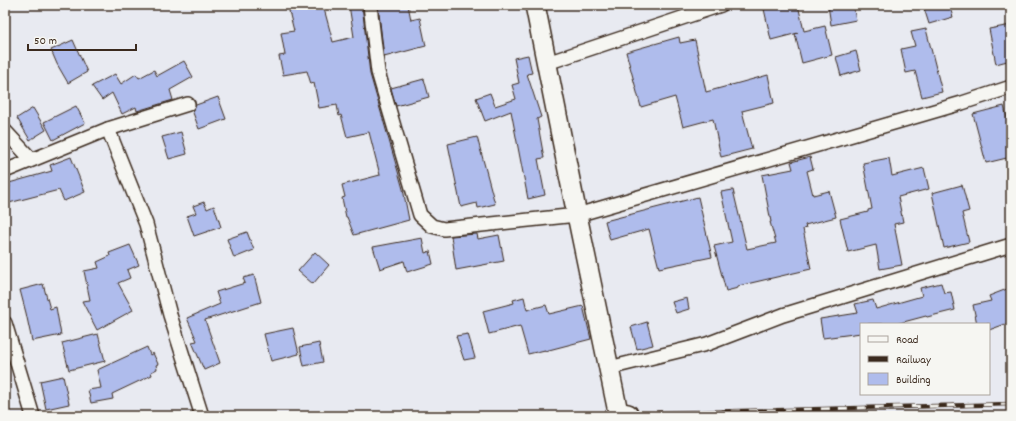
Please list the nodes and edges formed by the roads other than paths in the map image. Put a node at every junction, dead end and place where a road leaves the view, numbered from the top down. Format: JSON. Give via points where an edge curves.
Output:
{"nodes":[{"id":1,"x":370,"y":5,"type":"edge"},
{"id":2,"x":535,"y":5,"type":"edge"},
{"id":3,"x":719,"y":5,"type":"edge"},
{"id":4,"x":547,"y":63,"type":"junction"},
{"id":5,"x":1011,"y":87,"type":"edge"},
{"id":6,"x":188,"y":104,"type":"dead end"},
{"id":7,"x":108,"y":129,"type":"junction"},
{"id":8,"x":5,"y":131,"type":"edge"},
{"id":9,"x":32,"y":159,"type":"junction"},
{"id":10,"x":5,"y":171,"type":"edge"},
{"id":11,"x":577,"y":215,"type":"junction"},
{"id":12,"x":1011,"y":245,"type":"edge"},
{"id":13,"x":5,"y":322,"type":"edge"},
{"id":14,"x":609,"y":368,"type":"junction"},
{"id":15,"x":33,"y":416,"type":"edge"},
{"id":16,"x":202,"y":416,"type":"edge"},
{"id":17,"x":628,"y":416,"type":"edge"}],
"edges":[{"from":1,"to":11,"type":"street","via":[[378,72],[420,215],[432,226],[444,229]]},
{"from":2,"to":4,"type":"street"},
{"from":3,"to":4,"type":"street"},
{"from":4,"to":11,"type":"street"},
{"from":5,"to":11,"type":"street","via":[[962,104]]},
{"from":6,"to":7,"type":"street"},
{"from":7,"to":9,"type":"street"},
{"from":7,"to":16,"type":"street","via":[[146,224],[170,315]]},
{"from":8,"to":9,"type":"street"},
{"from":9,"to":10,"type":"street"},
{"from":11,"to":14,"type":"street"},
{"from":12,"to":14,"type":"street","via":[[783,315],[707,344]]},
{"from":13,"to":15,"type":"street"},
{"from":14,"to":17,"type":"street","via":[[618,412]]}]}
